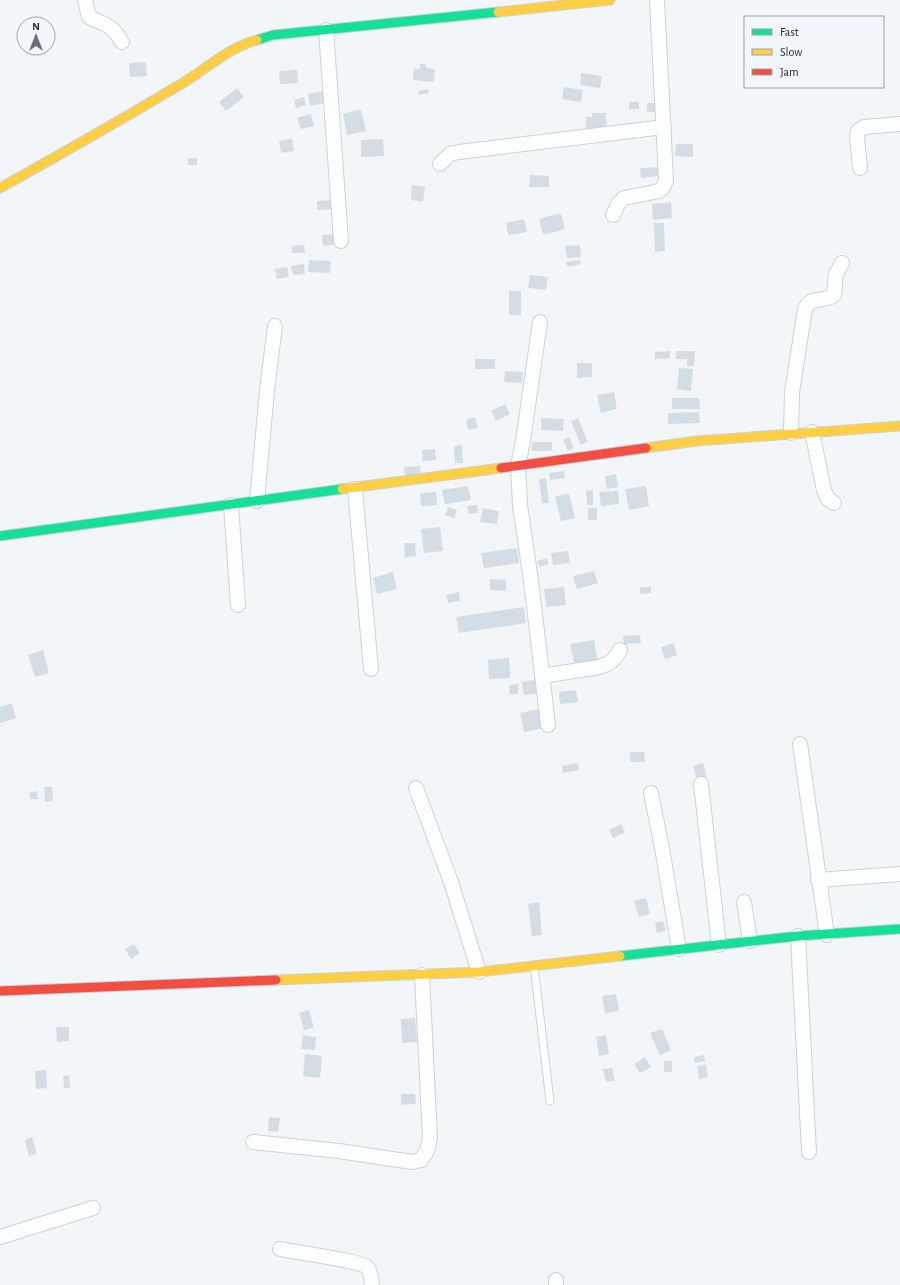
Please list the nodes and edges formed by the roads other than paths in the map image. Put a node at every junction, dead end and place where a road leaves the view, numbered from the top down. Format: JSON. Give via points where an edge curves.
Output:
{"nodes":[{"id":1,"x":86,"y":0,"type":"edge"},
{"id":2,"x":610,"y":0,"type":"edge"},
{"id":3,"x":657,"y":0,"type":"edge"},
{"id":4,"x":326,"y":30,"type":"junction"},
{"id":5,"x":122,"y":42,"type":"dead end"},
{"id":6,"x":900,"y":124,"type":"edge"},
{"id":7,"x":664,"y":126,"type":"junction"},
{"id":8,"x":440,"y":164,"type":"dead end"},
{"id":9,"x":860,"y":168,"type":"dead end"},
{"id":10,"x":0,"y":188,"type":"edge"},
{"id":11,"x":613,"y":215,"type":"dead end"},
{"id":12,"x":341,"y":241,"type":"dead end"},
{"id":13,"x":842,"y":264,"type":"dead end"},
{"id":14,"x":540,"y":322,"type":"dead end"},
{"id":15,"x":275,"y":326,"type":"dead end"},
{"id":16,"x":900,"y":426,"type":"edge"},
{"id":17,"x":812,"y":432,"type":"junction"},
{"id":18,"x":791,"y":433,"type":"junction"},
{"id":19,"x":518,"y":466,"type":"junction"},
{"id":20,"x":355,"y":489,"type":"junction"},
{"id":21,"x":257,"y":501,"type":"junction"},
{"id":22,"x":834,"y":502,"type":"dead end"},
{"id":23,"x":231,"y":505,"type":"junction"},
{"id":24,"x":0,"y":536,"type":"edge"},
{"id":25,"x":238,"y":605,"type":"dead end"},
{"id":26,"x":620,"y":650,"type":"dead end"},
{"id":27,"x":371,"y":669,"type":"dead end"},
{"id":28,"x":542,"y":676,"type":"junction"},
{"id":29,"x":548,"y":725,"type":"dead end"},
{"id":30,"x":800,"y":744,"type":"dead end"},
{"id":31,"x":701,"y":784,"type":"dead end"},
{"id":32,"x":416,"y":788,"type":"dead end"},
{"id":33,"x":651,"y":793,"type":"dead end"},
{"id":34,"x":900,"y":874,"type":"edge"},
{"id":35,"x":818,"y":880,"type":"junction"},
{"id":36,"x":744,"y":902,"type":"dead end"},
{"id":37,"x":900,"y":929,"type":"edge"},
{"id":38,"x":827,"y":934,"type":"junction"},
{"id":39,"x":798,"y":936,"type":"junction"},
{"id":40,"x":750,"y":941,"type":"junction"},
{"id":41,"x":719,"y":945,"type":"junction"},
{"id":42,"x":679,"y":949,"type":"junction"},
{"id":43,"x":534,"y":966,"type":"junction"},
{"id":44,"x":479,"y":972,"type":"junction"},
{"id":45,"x":422,"y":975,"type":"junction"},
{"id":46,"x":0,"y":991,"type":"edge"},
{"id":47,"x":550,"y":1101,"type":"dead end"},
{"id":48,"x":253,"y":1142,"type":"dead end"},
{"id":49,"x":809,"y":1152,"type":"dead end"},
{"id":50,"x":93,"y":1208,"type":"dead end"},
{"id":51,"x":0,"y":1237,"type":"edge"},
{"id":52,"x":280,"y":1249,"type":"dead end"},
{"id":53,"x":372,"y":1285,"type":"edge"}],
"edges":[{"from":1,"to":5,"type":"street","via":[[89,17],[114,30]]},
{"from":2,"to":4,"type":"street"},
{"from":3,"to":7,"type":"street"},
{"from":4,"to":10,"type":"street","via":[[273,35],[244,43],[183,83]]},
{"from":4,"to":12,"type":"street"},
{"from":6,"to":9,"type":"street","via":[[864,127],[858,131],[856,136]]},
{"from":7,"to":8,"type":"street","via":[[459,152],[450,154]]},
{"from":7,"to":11,"type":"street","via":[[664,186],[659,191],[624,198]]},
{"from":13,"to":18,"type":"street","via":[[836,274],[834,295],[813,301],[805,309],[792,392]]},
{"from":14,"to":19,"type":"street"},
{"from":15,"to":21,"type":"street"},
{"from":16,"to":17,"type":"street"},
{"from":17,"to":18,"type":"street"},
{"from":17,"to":22,"type":"street","via":[[824,490],[828,499]]},
{"from":18,"to":19,"type":"street","via":[[697,441]]},
{"from":19,"to":20,"type":"street"},
{"from":19,"to":28,"type":"street","via":[[520,505]]},
{"from":20,"to":21,"type":"street"},
{"from":20,"to":27,"type":"street"},
{"from":21,"to":23,"type":"street"},
{"from":23,"to":24,"type":"street"},
{"from":23,"to":25,"type":"street"},
{"from":26,"to":28,"type":"street","via":[[615,658],[599,667]]},
{"from":28,"to":29,"type":"street"},
{"from":30,"to":35,"type":"street"},
{"from":31,"to":41,"type":"street"},
{"from":32,"to":44,"type":"street"},
{"from":33,"to":42,"type":"street"},
{"from":34,"to":35,"type":"street"},
{"from":35,"to":38,"type":"street"},
{"from":36,"to":40,"type":"street"},
{"from":37,"to":38,"type":"street"},
{"from":38,"to":39,"type":"street"},
{"from":39,"to":40,"type":"street"},
{"from":39,"to":49,"type":"street"},
{"from":40,"to":41,"type":"street"},
{"from":41,"to":42,"type":"street"},
{"from":42,"to":43,"type":"street"},
{"from":43,"to":44,"type":"street"},
{"from":43,"to":47,"type":"lane"},
{"from":44,"to":45,"type":"street"},
{"from":45,"to":46,"type":"street"},
{"from":45,"to":48,"type":"street","via":[[430,1138],[427,1151],[421,1160],[412,1162]]},
{"from":50,"to":51,"type":"street"},
{"from":52,"to":53,"type":"street","via":[[365,1265],[369,1270]]}]}
